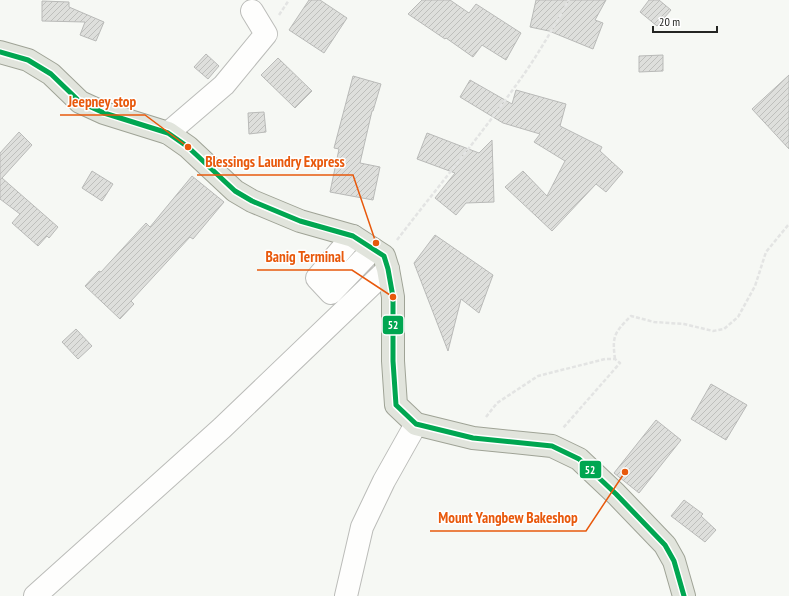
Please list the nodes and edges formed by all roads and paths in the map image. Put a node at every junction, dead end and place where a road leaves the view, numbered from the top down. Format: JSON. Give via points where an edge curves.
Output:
{"nodes":[{"id":1,"x":569,"y":0,"type":"edge"},
{"id":2,"x":252,"y":11,"type":"dead end"},
{"id":3,"x":0,"y":52,"type":"edge"},
{"id":4,"x":168,"y":133,"type":"junction"},
{"id":5,"x":789,"y":224,"type":"edge"},
{"id":6,"x":352,"y":236,"type":"junction"},
{"id":7,"x":382,"y":258,"type":"junction"},
{"id":8,"x":615,"y":359,"type":"junction"},
{"id":9,"x":416,"y":424,"type":"junction"},
{"id":10,"x":473,"y":438,"type":"junction"},
{"id":11,"x":552,"y":446,"type":"junction"},
{"id":12,"x":35,"y":596,"type":"edge"},
{"id":13,"x":346,"y":596,"type":"edge"},
{"id":14,"x":684,"y":596,"type":"edge"}],
"edges":[{"from":1,"to":7,"type":"path","via":[[548,38],[514,88]]},
{"from":2,"to":4,"type":"street","via":[[266,34],[224,85]]},
{"from":3,"to":4,"type":"main road","via":[[28,60],[51,74],[80,102],[104,113]]},
{"from":4,"to":6,"type":"main road","via":[[188,147],[235,191],[252,202],[300,221]]},
{"from":5,"to":8,"type":"path","via":[[766,252],[755,286],[738,317],[724,329],[713,331],[631,316],[614,338]]},
{"from":6,"to":7,"type":"main road"},
{"from":6,"to":7,"type":"street","via":[[317,278],[331,293]]},
{"from":7,"to":9,"type":"main road","via":[[393,297],[396,405]]},
{"from":7,"to":12,"type":"street","via":[[222,428]]},
{"from":8,"to":10,"type":"path","via":[[605,359],[538,376],[497,403]]},
{"from":8,"to":11,"type":"path","via":[[620,363],[556,436]]},
{"from":9,"to":10,"type":"main road"},
{"from":9,"to":13,"type":"street","via":[[362,527]]},
{"from":10,"to":11,"type":"main road"},
{"from":11,"to":14,"type":"main road","via":[[579,459],[666,545],[674,561]]}]}
